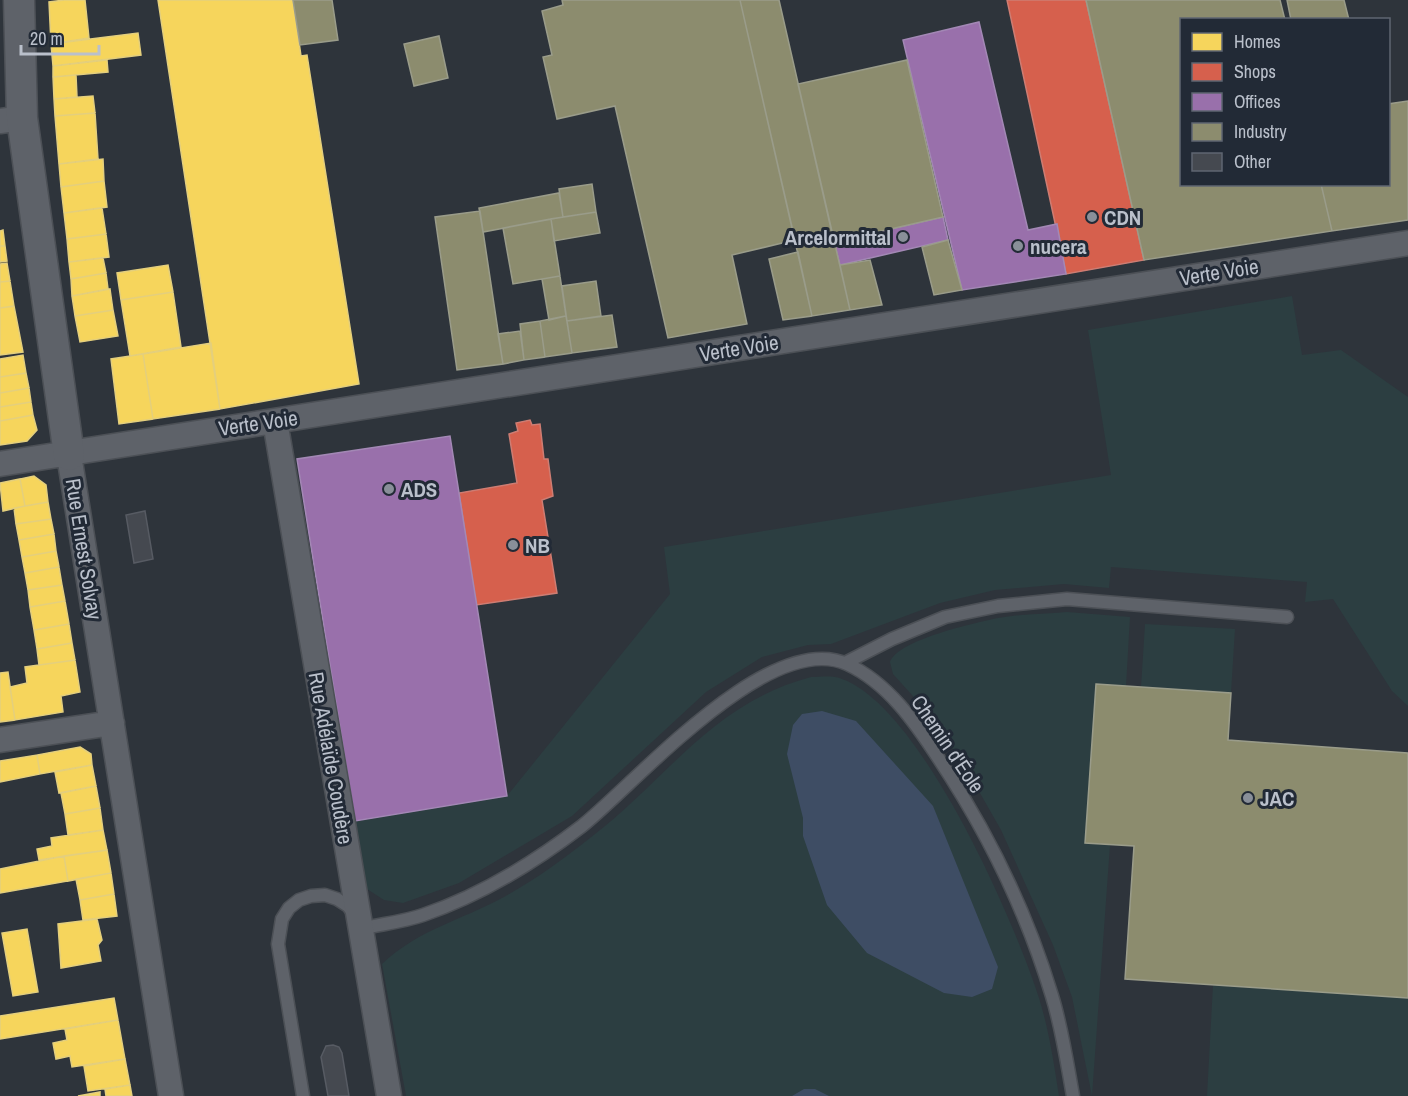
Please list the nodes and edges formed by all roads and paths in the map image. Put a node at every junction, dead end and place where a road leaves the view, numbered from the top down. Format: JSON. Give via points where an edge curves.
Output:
{"nodes":[{"id":1,"x":19,"y":0,"type":"edge"},
{"id":2,"x":11,"y":119,"type":"edge"},
{"id":3,"x":1408,"y":243,"type":"edge"},
{"id":4,"x":275,"y":421,"type":"junction"},
{"id":5,"x":69,"y":454,"type":"junction"},
{"id":6,"x":0,"y":464,"type":"edge"},
{"id":7,"x":1287,"y":617,"type":"dead end"},
{"id":8,"x":845,"y":663,"type":"junction"},
{"id":9,"x":112,"y":723,"type":"junction"},
{"id":10,"x":0,"y":740,"type":"edge"},
{"id":11,"x":360,"y":929,"type":"junction"},
{"id":12,"x":171,"y":1096,"type":"edge"},
{"id":13,"x":303,"y":1096,"type":"edge"},
{"id":14,"x":389,"y":1096,"type":"edge"},
{"id":15,"x":1073,"y":1096,"type":"edge"}],
"edges":[{"from":1,"to":2,"type":"street","name":"Rue Ernest Solvay"},
{"from":2,"to":5,"type":"street","name":"Rue Ernest Solvay"},
{"from":3,"to":4,"type":"street","name":"Verte Voie"},
{"from":4,"to":5,"type":"street","name":"Verte Voie"},
{"from":4,"to":11,"type":"street","name":"Rue Adélaïde Coudère"},
{"from":5,"to":6,"type":"street","name":"Verte Voie"},
{"from":5,"to":9,"type":"street","name":"Rue Ernest Solvay"},
{"from":7,"to":8,"type":"lane","via":[[1067,599],[998,606],[945,617]]},
{"from":8,"to":11,"type":"lane","name":"Chemin d'Éole","via":[[812,660],[769,674],[711,708],[581,826],[499,881],[423,916]]},
{"from":8,"to":15,"type":"lane","name":"Chemin d'Éole","via":[[883,687],[919,727],[984,836],[1036,948],[1053,999]]},
{"from":9,"to":10,"type":"street"},
{"from":9,"to":12,"type":"street","name":"Rue Ernest Solvay"},
{"from":11,"to":13,"type":"lane","via":[[348,906],[324,895],[299,900],[282,919],[278,944]]},
{"from":11,"to":14,"type":"street","name":"Rue Adélaïde Coudère"}]}
